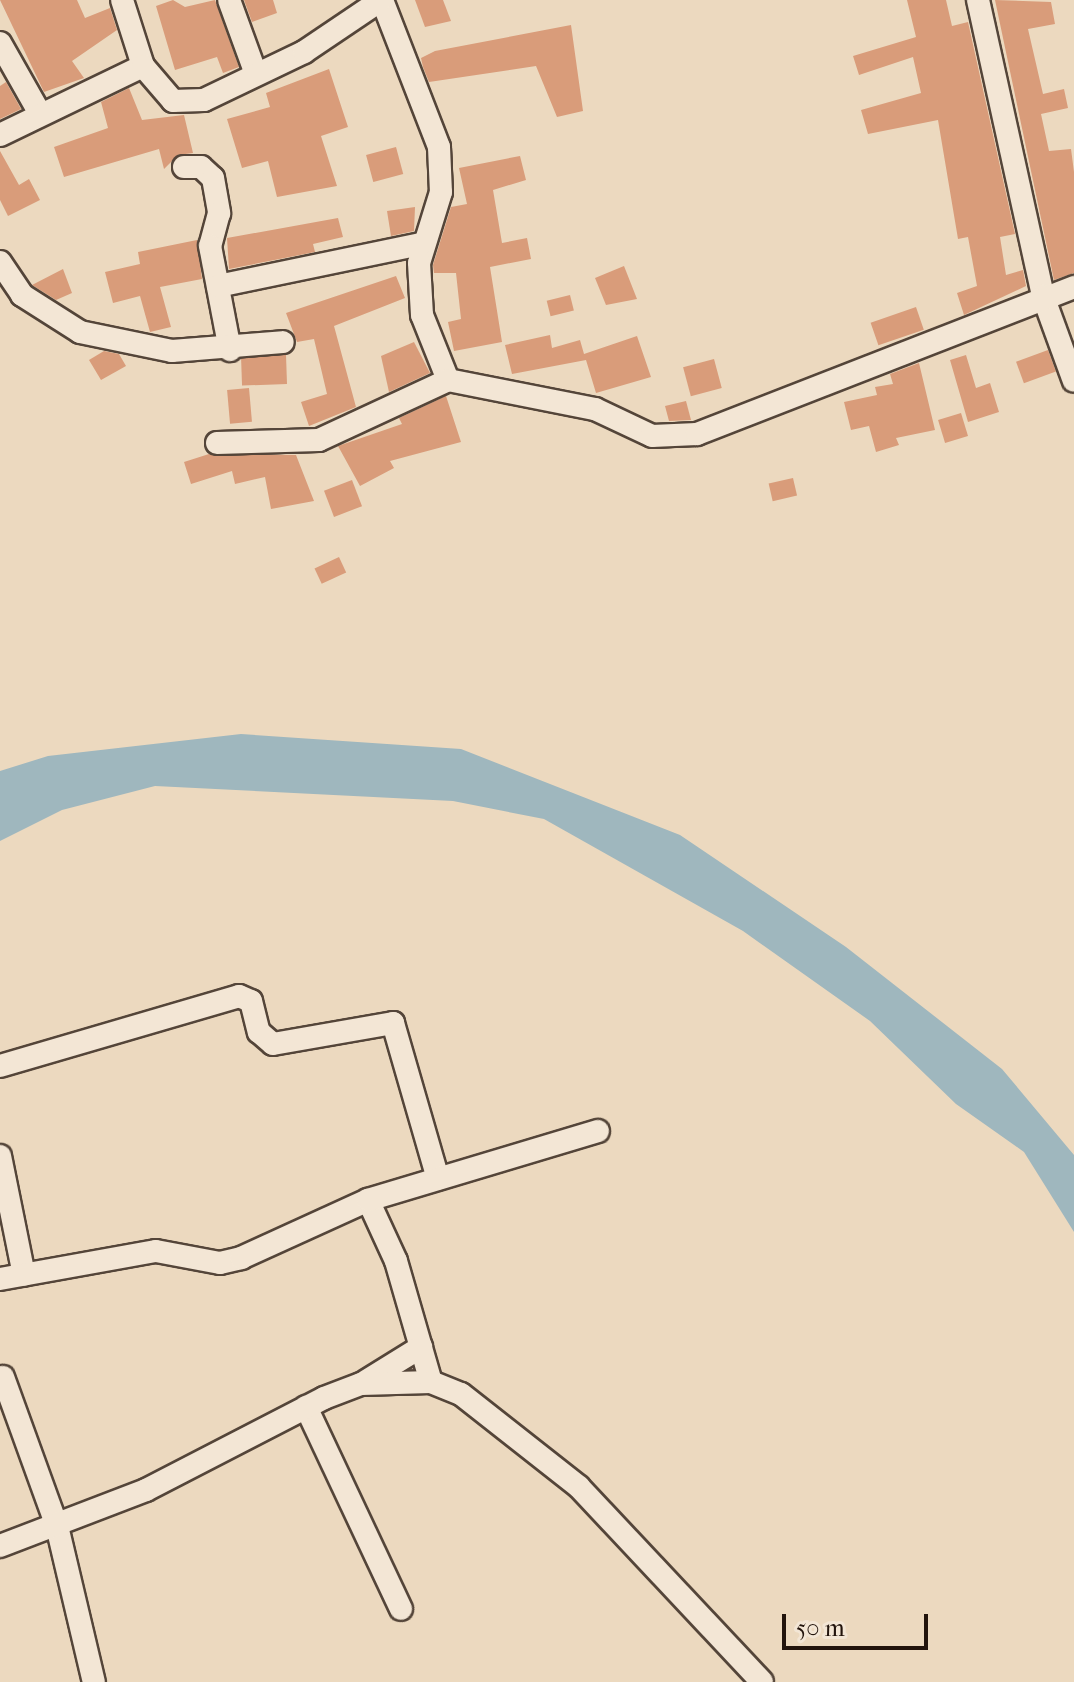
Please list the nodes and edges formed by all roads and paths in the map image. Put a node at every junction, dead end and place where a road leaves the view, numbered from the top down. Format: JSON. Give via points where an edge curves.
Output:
{"nodes":[{"id":1,"x":122,"y":0,"type":"edge"},
{"id":2,"x":229,"y":0,"type":"edge"},
{"id":3,"x":382,"y":0,"type":"edge"},
{"id":4,"x":978,"y":0,"type":"edge"},
{"id":5,"x":0,"y":43,"type":"edge"},
{"id":6,"x":143,"y":66,"type":"junction"},
{"id":7,"x":256,"y":74,"type":"junction"},
{"id":8,"x":39,"y":112,"type":"junction"},
{"id":9,"x":0,"y":135,"type":"edge"},
{"id":10,"x":184,"y":167,"type":"dead end"},
{"id":11,"x":421,"y":244,"type":"junction"},
{"id":12,"x":3,"y":274,"type":"edge"},
{"id":13,"x":218,"y":286,"type":"junction"},
{"id":14,"x":1074,"y":287,"type":"edge"},
{"id":15,"x":1043,"y":296,"type":"junction"},
{"id":16,"x":283,"y":342,"type":"dead end"},
{"id":17,"x":230,"y":350,"type":"junction"},
{"id":18,"x":448,"y":380,"type":"junction"},
{"id":19,"x":1074,"y":381,"type":"edge"},
{"id":20,"x":217,"y":443,"type":"dead end"},
{"id":21,"x":0,"y":1066,"type":"edge"},
{"id":22,"x":598,"y":1131,"type":"dead end"},
{"id":23,"x":0,"y":1156,"type":"edge"},
{"id":24,"x":438,"y":1179,"type":"junction"},
{"id":25,"x":368,"y":1200,"type":"junction"},
{"id":26,"x":24,"y":1275,"type":"junction"},
{"id":27,"x":0,"y":1279,"type":"edge"},
{"id":28,"x":421,"y":1347,"type":"junction"},
{"id":29,"x":3,"y":1377,"type":"dead end"},
{"id":30,"x":431,"y":1382,"type":"junction"},
{"id":31,"x":361,"y":1384,"type":"junction"},
{"id":32,"x":306,"y":1407,"type":"junction"},
{"id":33,"x":57,"y":1526,"type":"junction"},
{"id":34,"x":0,"y":1546,"type":"edge"},
{"id":35,"x":401,"y":1609,"type":"dead end"},
{"id":36,"x":94,"y":1682,"type":"edge"},
{"id":37,"x":762,"y":1682,"type":"edge"}],
"edges":[{"from":1,"to":6,"type":"street"},
{"from":2,"to":7,"type":"street"},
{"from":3,"to":7,"type":"street"},
{"from":3,"to":11,"type":"street","via":[[439,147],[441,192]]},
{"from":4,"to":15,"type":"street"},
{"from":5,"to":8,"type":"street"},
{"from":6,"to":7,"type":"street","via":[[163,93],[185,102]]},
{"from":6,"to":8,"type":"street"},
{"from":8,"to":9,"type":"street"},
{"from":10,"to":13,"type":"street","via":[[201,167],[213,178],[219,213],[210,246]]},
{"from":11,"to":13,"type":"street"},
{"from":11,"to":18,"type":"street","via":[[422,315]]},
{"from":12,"to":17,"type":"street","via":[[49,316],[80,332],[172,351]]},
{"from":13,"to":17,"type":"street"},
{"from":14,"to":15,"type":"street"},
{"from":15,"to":18,"type":"street","via":[[677,438],[652,436],[595,409]]},
{"from":15,"to":19,"type":"street"},
{"from":16,"to":17,"type":"street"},
{"from":18,"to":20,"type":"street","via":[[319,440]]},
{"from":21,"to":24,"type":"street","via":[[239,996],[251,1001],[261,1037],[273,1044],[393,1023]]},
{"from":22,"to":24,"type":"street"},
{"from":23,"to":26,"type":"street"},
{"from":24,"to":25,"type":"street"},
{"from":25,"to":26,"type":"street","via":[[220,1263],[156,1251]]},
{"from":25,"to":28,"type":"street","via":[[396,1261]]},
{"from":26,"to":27,"type":"street"},
{"from":28,"to":30,"type":"street"},
{"from":28,"to":31,"type":"street"},
{"from":29,"to":33,"type":"street"},
{"from":30,"to":31,"type":"street"},
{"from":30,"to":37,"type":"street","via":[[461,1394],[579,1487]]},
{"from":31,"to":32,"type":"street"},
{"from":32,"to":33,"type":"street","via":[[146,1490]]},
{"from":32,"to":35,"type":"street"},
{"from":33,"to":34,"type":"street"},
{"from":33,"to":36,"type":"street"}]}
